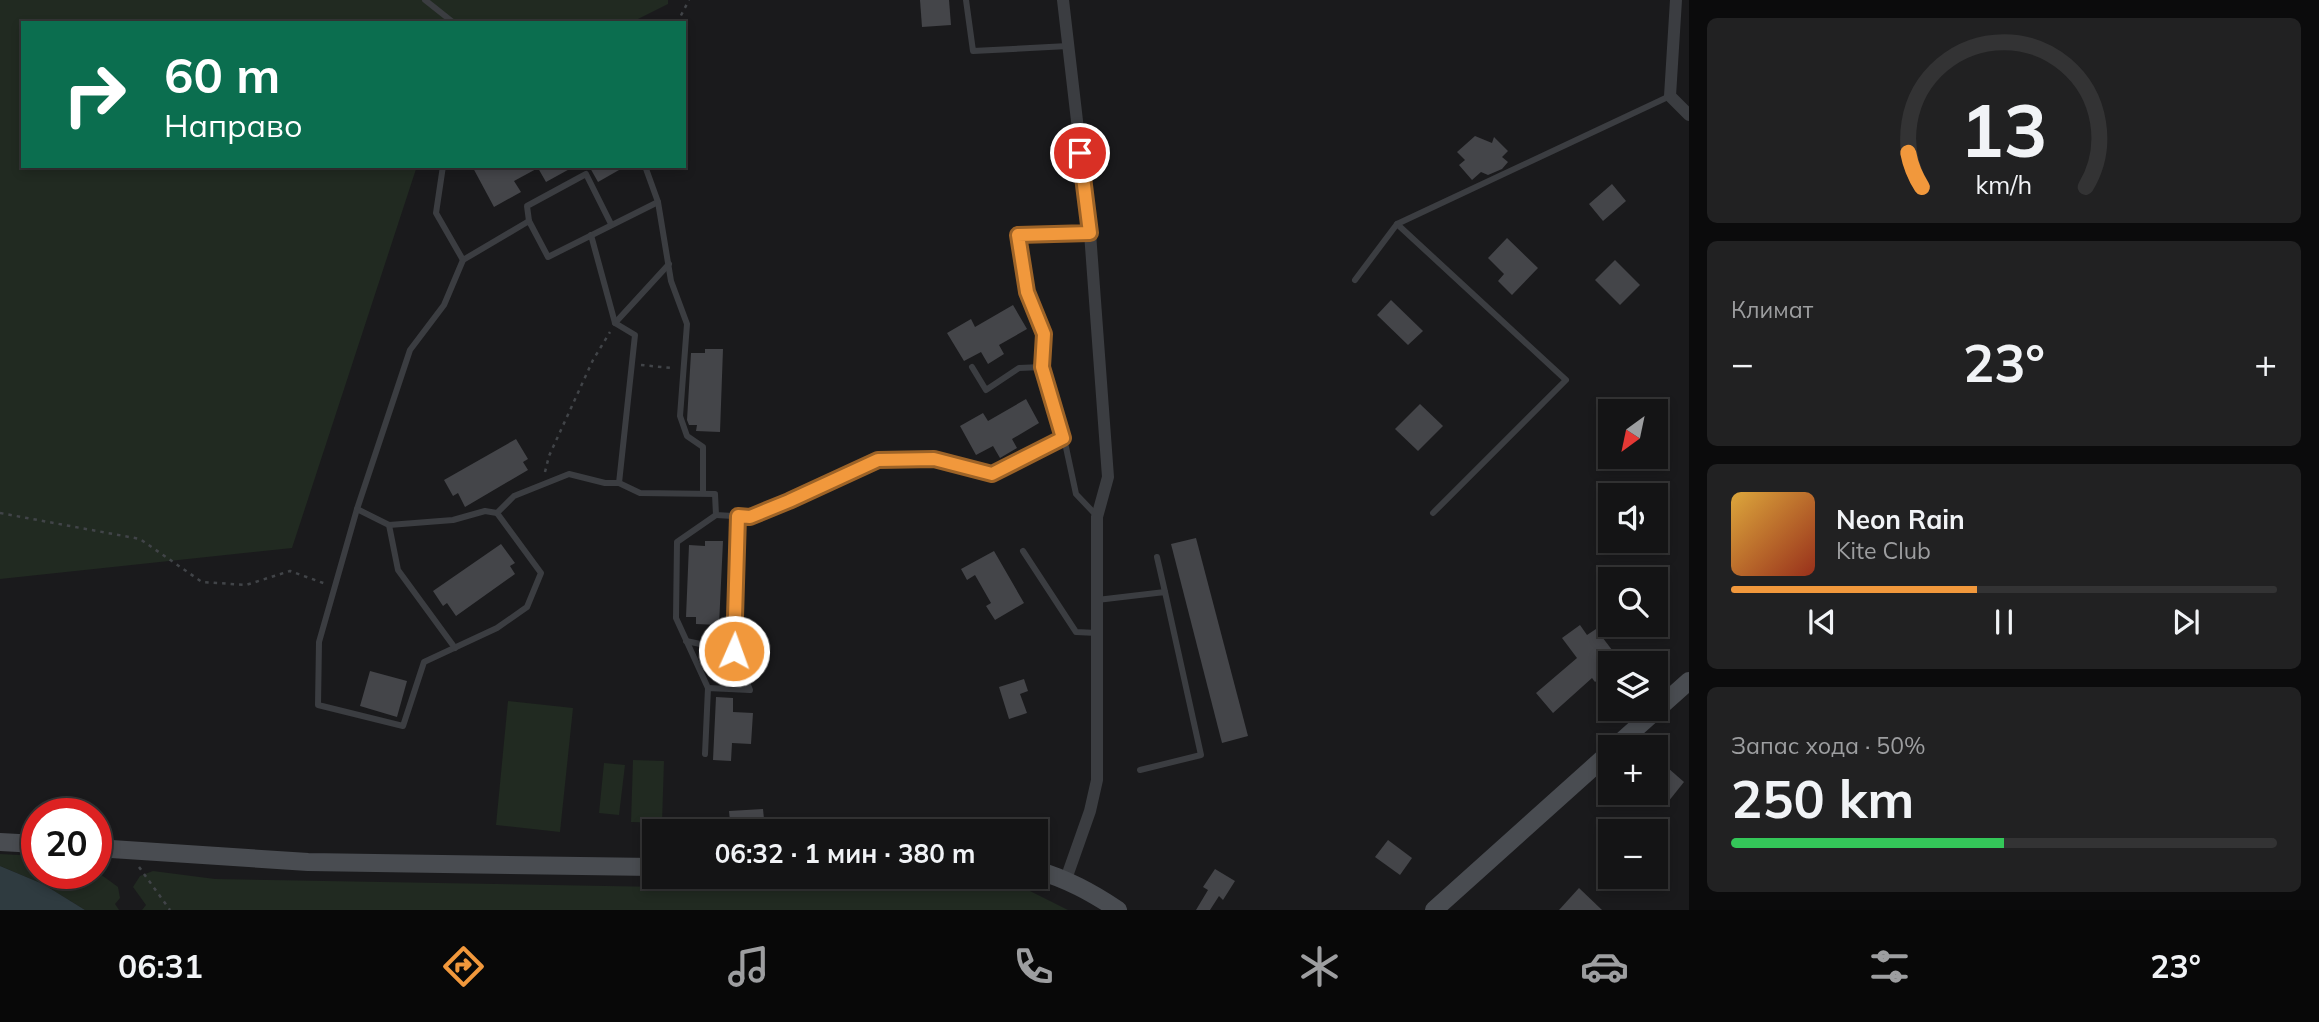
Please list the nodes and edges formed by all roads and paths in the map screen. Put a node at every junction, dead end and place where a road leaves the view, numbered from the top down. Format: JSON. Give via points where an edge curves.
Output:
{"nodes":[{"id":1,"x":425,"y":0,"type":"edge"},
{"id":2,"x":689,"y":0,"type":"edge"},
{"id":3,"x":966,"y":0,"type":"edge"},
{"id":4,"x":1063,"y":0,"type":"edge"},
{"id":5,"x":1676,"y":0,"type":"edge"},
{"id":6,"x":451,"y":21,"type":"edge"},
{"id":7,"x":678,"y":21,"type":"edge"},
{"id":8,"x":1068,"y":46,"type":"junction"},
{"id":9,"x":1670,"y":96,"type":"junction"},
{"id":10,"x":1689,"y":115,"type":"edge"},
{"id":11,"x":443,"y":168,"type":"edge"},
{"id":12,"x":646,"y":168,"type":"edge"},
{"id":13,"x":658,"y":202,"type":"junction"},
{"id":14,"x":529,"y":221,"type":"junction"},
{"id":15,"x":611,"y":224,"type":"junction"},
{"id":16,"x":1397,"y":224,"type":"junction"},
{"id":17,"x":1090,"y":233,"type":"junction"},
{"id":18,"x":591,"y":235,"type":"junction"},
{"id":19,"x":463,"y":260,"type":"junction"},
{"id":20,"x":669,"y":264,"type":"junction"},
{"id":21,"x":1355,"y":281,"type":"dead end"},
{"id":22,"x":615,"y":323,"type":"junction"},
{"id":23,"x":632,"y":364,"type":"junction"},
{"id":24,"x":972,"y":367,"type":"dead end"},
{"id":25,"x":1042,"y":367,"type":"junction"},
{"id":26,"x":683,"y":369,"type":"junction"},
{"id":27,"x":1063,"y":438,"type":"junction"},
{"id":28,"x":620,"y":483,"type":"junction"},
{"id":29,"x":541,"y":485,"type":"junction"},
{"id":30,"x":703,"y":493,"type":"junction"},
{"id":31,"x":357,"y":509,"type":"junction"},
{"id":32,"x":0,"y":513,"type":"edge"},
{"id":33,"x":497,"y":513,"type":"junction"},
{"id":34,"x":1433,"y":513,"type":"dead end"},
{"id":35,"x":716,"y":515,"type":"junction"},
{"id":36,"x":738,"y":516,"type":"junction"},
{"id":37,"x":1097,"y":517,"type":"junction"},
{"id":38,"x":389,"y":525,"type":"junction"},
{"id":39,"x":1023,"y":551,"type":"dead end"},
{"id":40,"x":1157,"y":557,"type":"dead end"},
{"id":41,"x":335,"y":587,"type":"junction"},
{"id":42,"x":1165,"y":592,"type":"junction"},
{"id":43,"x":1097,"y":600,"type":"junction"},
{"id":44,"x":1097,"y":633,"type":"junction"},
{"id":45,"x":686,"y":641,"type":"junction"},
{"id":46,"x":455,"y":648,"type":"junction"},
{"id":47,"x":734,"y":651,"type":"junction"},
{"id":48,"x":1689,"y":681,"type":"edge"},
{"id":49,"x":708,"y":688,"type":"junction"},
{"id":50,"x":1628,"y":735,"type":"edge"},
{"id":51,"x":705,"y":754,"type":"dead end"},
{"id":52,"x":1598,"y":763,"type":"edge"},
{"id":53,"x":1140,"y":770,"type":"dead end"},
{"id":54,"x":0,"y":842,"type":"edge"},
{"id":55,"x":21,"y":843,"type":"edge"},
{"id":56,"x":112,"y":849,"type":"edge"},
{"id":57,"x":127,"y":850,"type":"junction"},
{"id":58,"x":642,"y":867,"type":"edge"},
{"id":59,"x":1048,"y":874,"type":"edge"},
{"id":60,"x":1066,"y":879,"type":"junction"},
{"id":61,"x":170,"y":910,"type":"edge"},
{"id":62,"x":1118,"y":910,"type":"edge"},
{"id":63,"x":1434,"y":910,"type":"edge"}],
"edges":[{"from":1,"to":6,"type":"lane"},
{"from":2,"to":7,"type":"path"},
{"from":3,"to":8,"type":"lane","via":[[972,51]]},
{"from":4,"to":8,"type":"street"},
{"from":5,"to":9,"type":"street"},
{"from":8,"to":17,"type":"street"},
{"from":9,"to":10,"type":"street"},
{"from":9,"to":16,"type":"lane"},
{"from":11,"to":19,"type":"lane","via":[[436,213]]},
{"from":12,"to":13,"type":"lane"},
{"from":13,"to":15,"type":"lane"},
{"from":13,"to":20,"type":"lane"},
{"from":14,"to":15,"type":"lane","via":[[527,206],[586,174]]},
{"from":14,"to":18,"type":"lane","via":[[548,257]]},
{"from":14,"to":19,"type":"lane"},
{"from":15,"to":18,"type":"lane"},
{"from":16,"to":21,"type":"lane"},
{"from":16,"to":34,"type":"lane","via":[[1566,380]]},
{"from":17,"to":25,"type":"lane","via":[[1018,235],[1027,292],[1044,334]]},
{"from":17,"to":37,"type":"street","via":[[1108,477]]},
{"from":18,"to":22,"type":"lane"},
{"from":19,"to":31,"type":"lane","via":[[444,305],[410,350]]},
{"from":20,"to":22,"type":"lane"},
{"from":20,"to":26,"type":"lane","via":[[687,324]]},
{"from":22,"to":23,"type":"lane","via":[[635,335]]},
{"from":22,"to":29,"type":"path","via":[[560,432]]},
{"from":23,"to":26,"type":"path"},
{"from":23,"to":28,"type":"lane"},
{"from":24,"to":25,"type":"lane","via":[[986,390],[1019,368]]},
{"from":25,"to":27,"type":"lane"},
{"from":26,"to":30,"type":"lane","via":[[680,416],[687,436],[703,447]]},
{"from":27,"to":36,"type":"lane","via":[[992,474],[934,459],[878,460],[750,517]]},
{"from":27,"to":37,"type":"lane","via":[[1076,494]]},
{"from":28,"to":29,"type":"lane","via":[[569,474]]},
{"from":28,"to":30,"type":"lane","via":[[640,493]]},
{"from":29,"to":33,"type":"lane","via":[[514,496]]},
{"from":30,"to":35,"type":"lane","via":[[715,494]]},
{"from":31,"to":38,"type":"lane"},
{"from":31,"to":41,"type":"lane"},
{"from":32,"to":41,"type":"path","via":[[139,540],[202,582],[246,585],[290,571]]},
{"from":33,"to":38,"type":"lane"},
{"from":33,"to":46,"type":"lane","via":[[541,573],[527,607]]},
{"from":35,"to":36,"type":"lane"},
{"from":35,"to":45,"type":"lane","via":[[677,542],[676,618]]},
{"from":36,"to":47,"type":"lane"},
{"from":37,"to":43,"type":"street"},
{"from":38,"to":46,"type":"lane","via":[[398,570]]},
{"from":39,"to":44,"type":"lane","via":[[1076,632]]},
{"from":40,"to":42,"type":"lane"},
{"from":41,"to":46,"type":"lane","via":[[319,642],[318,705],[403,726],[424,662]]},
{"from":42,"to":43,"type":"lane"},
{"from":42,"to":53,"type":"lane","via":[[1201,755]]},
{"from":43,"to":44,"type":"street"},
{"from":44,"to":60,"type":"street","via":[[1097,780]]},
{"from":45,"to":47,"type":"lane"},
{"from":45,"to":49,"type":"lane"},
{"from":47,"to":49,"type":"lane","via":[[750,690]]},
{"from":48,"to":50,"type":"main road"},
{"from":49,"to":51,"type":"lane"},
{"from":52,"to":63,"type":"main road"},
{"from":54,"to":55,"type":"main road"},
{"from":56,"to":57,"type":"main road"},
{"from":57,"to":58,"type":"main road","via":[[308,862]]},
{"from":57,"to":61,"type":"path"},
{"from":59,"to":60,"type":"main road"},
{"from":60,"to":62,"type":"main road"}]}
